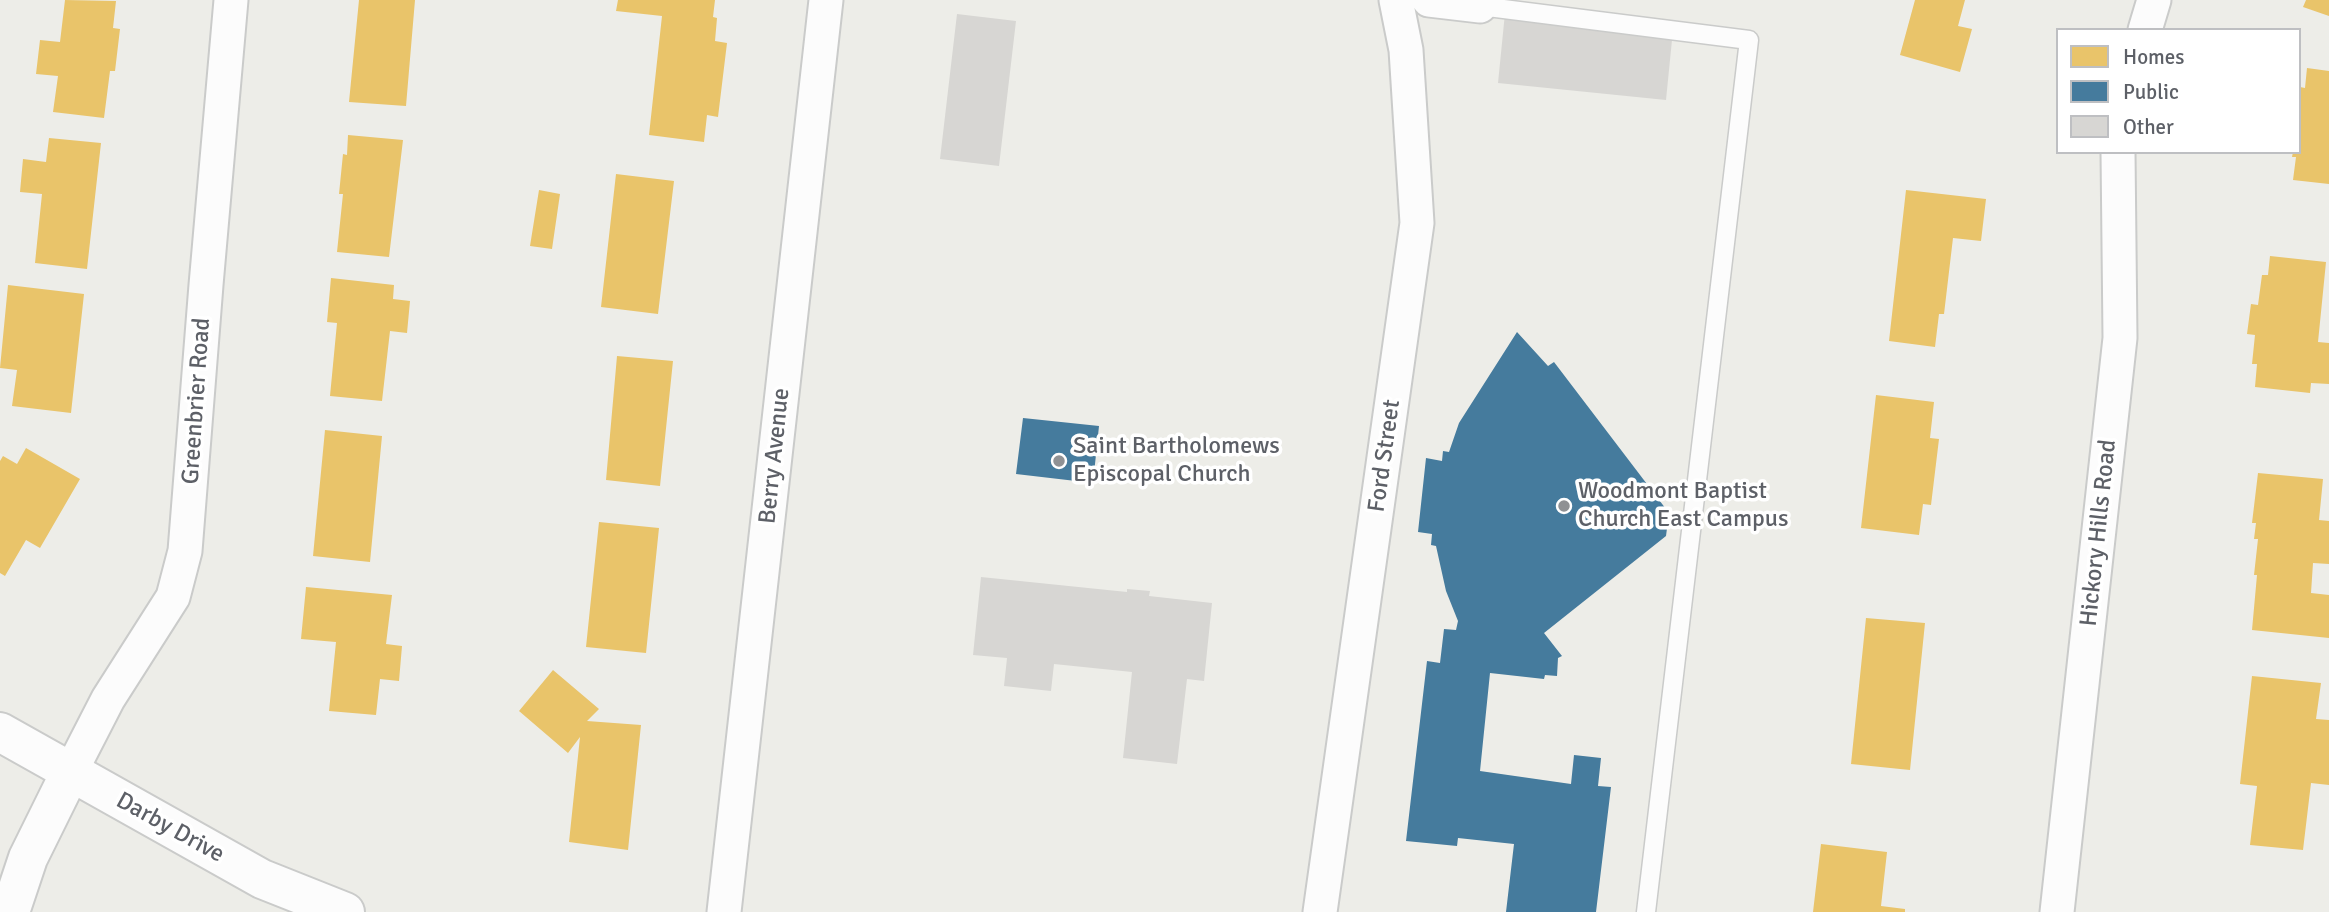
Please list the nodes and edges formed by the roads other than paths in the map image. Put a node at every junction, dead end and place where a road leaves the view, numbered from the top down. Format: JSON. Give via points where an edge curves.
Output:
{"nodes":[{"id":1,"x":231,"y":0,"type":"edge"},
{"id":2,"x":827,"y":0,"type":"edge"},
{"id":3,"x":1396,"y":0,"type":"edge"},
{"id":4,"x":1429,"y":0,"type":"edge"},
{"id":5,"x":2154,"y":0,"type":"edge"},
{"id":6,"x":1480,"y":6,"type":"joint"},
{"id":7,"x":2146,"y":28,"type":"edge"},
{"id":8,"x":2118,"y":154,"type":"edge"},
{"id":9,"x":0,"y":732,"type":"edge"},
{"id":10,"x":70,"y":772,"type":"junction"},
{"id":11,"x":10,"y":912,"type":"edge"},
{"id":12,"x":345,"y":912,"type":"edge"},
{"id":13,"x":724,"y":912,"type":"edge"},
{"id":14,"x":1320,"y":912,"type":"edge"},
{"id":15,"x":1646,"y":912,"type":"edge"},
{"id":16,"x":2057,"y":912,"type":"edge"}],
"edges":[{"from":1,"to":10,"type":"street","name":"Greenbrier Road","via":[[185,551],[173,597],[108,699]]},
{"from":2,"to":13,"type":"street","name":"Berry Avenue"},
{"from":3,"to":14,"type":"street","name":"Ford Street","via":[[1406,50],[1417,223]]},
{"from":4,"to":6,"type":"street"},
{"from":5,"to":7,"type":"street"},
{"from":6,"to":15,"type":"lane","via":[[1749,40]]},
{"from":8,"to":16,"type":"street","name":"Hickory Hills Road","via":[[2120,338]]},
{"from":9,"to":10,"type":"main road","name":"Darby Drive"},
{"from":10,"to":11,"type":"main road","via":[[28,858]]},
{"from":10,"to":12,"type":"main road","name":"Darby Drive","via":[[262,879]]}]}
